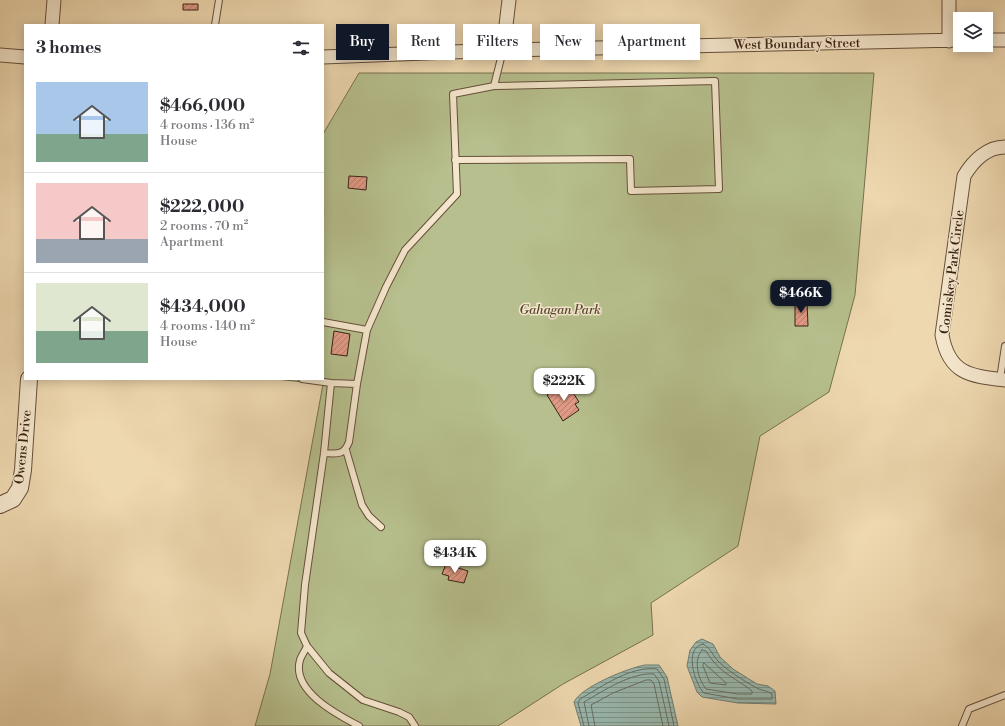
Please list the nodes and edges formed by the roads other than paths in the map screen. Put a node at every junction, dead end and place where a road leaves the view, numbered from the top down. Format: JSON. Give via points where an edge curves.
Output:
{"nodes":[{"id":1,"x":54,"y":0,"type":"edge"},
{"id":2,"x":219,"y":0,"type":"edge"},
{"id":3,"x":509,"y":0,"type":"edge"},
{"id":4,"x":949,"y":0,"type":"edge"},
{"id":5,"x":52,"y":24,"type":"edge"},
{"id":6,"x":215,"y":24,"type":"edge"},
{"id":7,"x":506,"y":24,"type":"edge"},
{"id":8,"x":953,"y":27,"type":"edge"},
{"id":9,"x":953,"y":40,"type":"edge"},
{"id":10,"x":993,"y":40,"type":"edge"},
{"id":11,"x":1005,"y":40,"type":"edge"},
{"id":12,"x":532,"y":49,"type":"edge"},
{"id":13,"x":463,"y":52,"type":"edge"},
{"id":14,"x":0,"y":56,"type":"edge"},
{"id":15,"x":24,"y":57,"type":"edge"},
{"id":16,"x":324,"y":57,"type":"edge"},
{"id":17,"x":500,"y":60,"type":"edge"},
{"id":18,"x":494,"y":86,"type":"junction"},
{"id":19,"x":1005,"y":147,"type":"edge"},
{"id":20,"x":455,"y":160,"type":"junction"},
{"id":21,"x":324,"y":322,"type":"edge"},
{"id":22,"x":367,"y":330,"type":"junction"},
{"id":23,"x":1005,"y":346,"type":"edge"},
{"id":24,"x":1003,"y":379,"type":"edge"},
{"id":25,"x":29,"y":380,"type":"edge"},
{"id":26,"x":310,"y":380,"type":"edge"},
{"id":27,"x":332,"y":383,"type":"junction"},
{"id":28,"x":357,"y":384,"type":"junction"},
{"id":29,"x":346,"y":450,"type":"junction"},
{"id":30,"x":324,"y":453,"type":"junction"},
{"id":31,"x":0,"y":505,"type":"edge"},
{"id":32,"x":381,"y":526,"type":"dead end"},
{"id":33,"x":307,"y":646,"type":"junction"},
{"id":34,"x":1005,"y":695,"type":"edge"},
{"id":35,"x":359,"y":726,"type":"edge"},
{"id":36,"x":415,"y":726,"type":"edge"},
{"id":37,"x":962,"y":726,"type":"edge"}],
"edges":[{"from":1,"to":5,"type":"street"},
{"from":2,"to":6,"type":"lane"},
{"from":3,"to":7,"type":"street"},
{"from":4,"to":8,"type":"street"},
{"from":9,"to":12,"type":"street","name":"West Boundary Street"},
{"from":10,"to":11,"type":"street"},
{"from":13,"to":16,"type":"street","name":"West Boundary Street"},
{"from":14,"to":15,"type":"street"},
{"from":17,"to":18,"type":"lane"},
{"from":18,"to":20,"type":"lane","via":[[452,94]]},
{"from":18,"to":20,"type":"lane","via":[[715,81],[720,189],[631,191],[630,159]]},
{"from":19,"to":24,"type":"street","name":"Comiskey Park Circle","via":[[999,147],[976,159],[964,176],[942,335],[944,348],[958,367],[978,377]]},
{"from":20,"to":22,"type":"lane","via":[[457,194],[405,250]]},
{"from":21,"to":22,"type":"lane"},
{"from":22,"to":28,"type":"lane"},
{"from":23,"to":24,"type":"lane"},
{"from":25,"to":31,"type":"street","name":"Owens Drive","via":[[20,488],[13,499]]},
{"from":26,"to":27,"type":"lane"},
{"from":27,"to":28,"type":"lane"},
{"from":27,"to":30,"type":"lane"},
{"from":28,"to":29,"type":"lane"},
{"from":29,"to":30,"type":"lane","via":[[340,454]]},
{"from":29,"to":32,"type":"lane","via":[[362,505],[369,516]]},
{"from":30,"to":33,"type":"lane","via":[[305,585],[301,633]]},
{"from":33,"to":35,"type":"lane","via":[[300,666],[301,677],[310,692],[330,710]]},
{"from":33,"to":36,"type":"lane","via":[[329,673],[363,700],[399,712],[409,717]]},
{"from":34,"to":37,"type":"lane","via":[[969,709]]}]}
